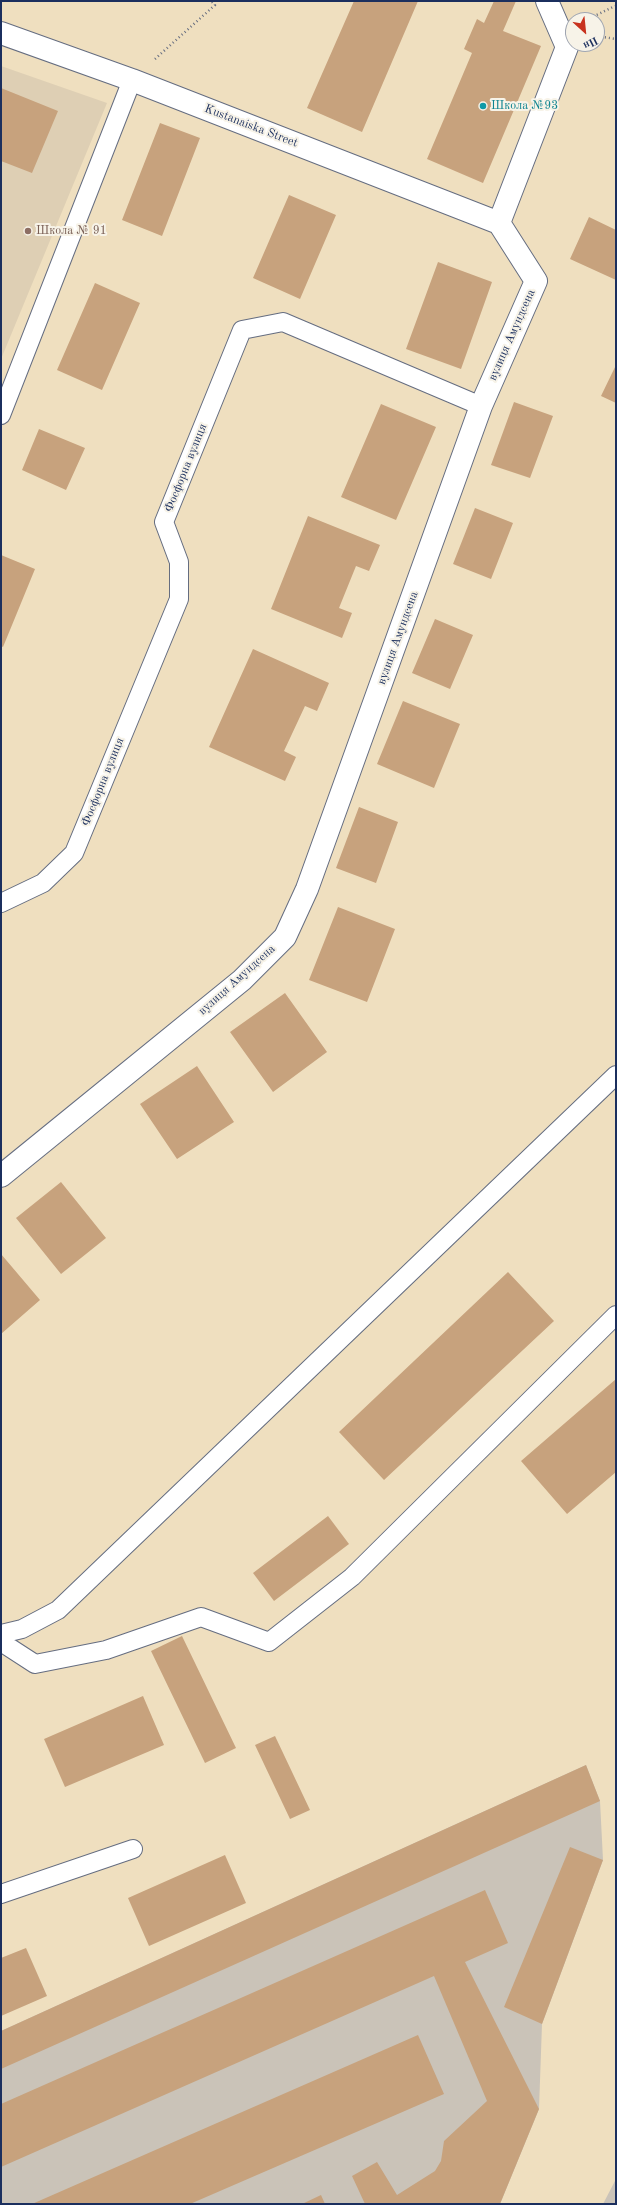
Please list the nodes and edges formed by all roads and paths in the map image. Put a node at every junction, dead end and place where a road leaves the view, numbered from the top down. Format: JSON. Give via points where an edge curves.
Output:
{"nodes":[{"id":1,"x":211,"y":1,"type":"edge"},
{"id":2,"x":547,"y":1,"type":"edge"},
{"id":3,"x":616,"y":6,"type":"edge"},
{"id":4,"x":603,"y":12,"type":"edge"},
{"id":5,"x":1,"y":33,"type":"edge"},
{"id":6,"x":605,"y":37,"type":"edge"},
{"id":7,"x":616,"y":39,"type":"edge"},
{"id":8,"x":132,"y":80,"type":"junction"},
{"id":9,"x":499,"y":223,"type":"junction"},
{"id":10,"x":481,"y":406,"type":"junction"},
{"id":11,"x":1,"y":415,"type":"edge"},
{"id":12,"x":1,"y":903,"type":"edge"},
{"id":13,"x":616,"y":1075,"type":"edge"},
{"id":14,"x":1,"y":1176,"type":"edge"},
{"id":15,"x":616,"y":1315,"type":"edge"},
{"id":16,"x":1,"y":1634,"type":"edge"},
{"id":17,"x":1,"y":1642,"type":"edge"},
{"id":18,"x":133,"y":1849,"type":"dead end"},
{"id":19,"x":1,"y":1894,"type":"edge"}],
"edges":[{"from":1,"to":8,"type":"path","via":[[215,5]]},
{"from":2,"to":9,"type":"street","via":[[567,48]]},
{"from":3,"to":4,"type":"path"},
{"from":5,"to":8,"type":"street","name":"Kustanaiska Street"},
{"from":6,"to":7,"type":"path"},
{"from":8,"to":9,"type":"street","name":"Kustanaiska Street"},
{"from":8,"to":11,"type":"lane"},
{"from":9,"to":10,"type":"street","name":"вулиця Амундсена","via":[[536,281]]},
{"from":10,"to":12,"type":"lane","name":"Фосфорна вулиця","via":[[283,322],[242,330],[164,522],[179,562],[179,599],[74,853],[43,883]]},
{"from":10,"to":14,"type":"street","name":"вулиця Амундсена","via":[[308,889],[285,937],[242,980]]},
{"from":13,"to":16,"type":"lane","via":[[58,1610],[22,1629]]},
{"from":15,"to":17,"type":"lane","via":[[352,1577],[269,1642],[201,1617],[106,1650],[35,1664]]},
{"from":18,"to":19,"type":"lane"}]}
